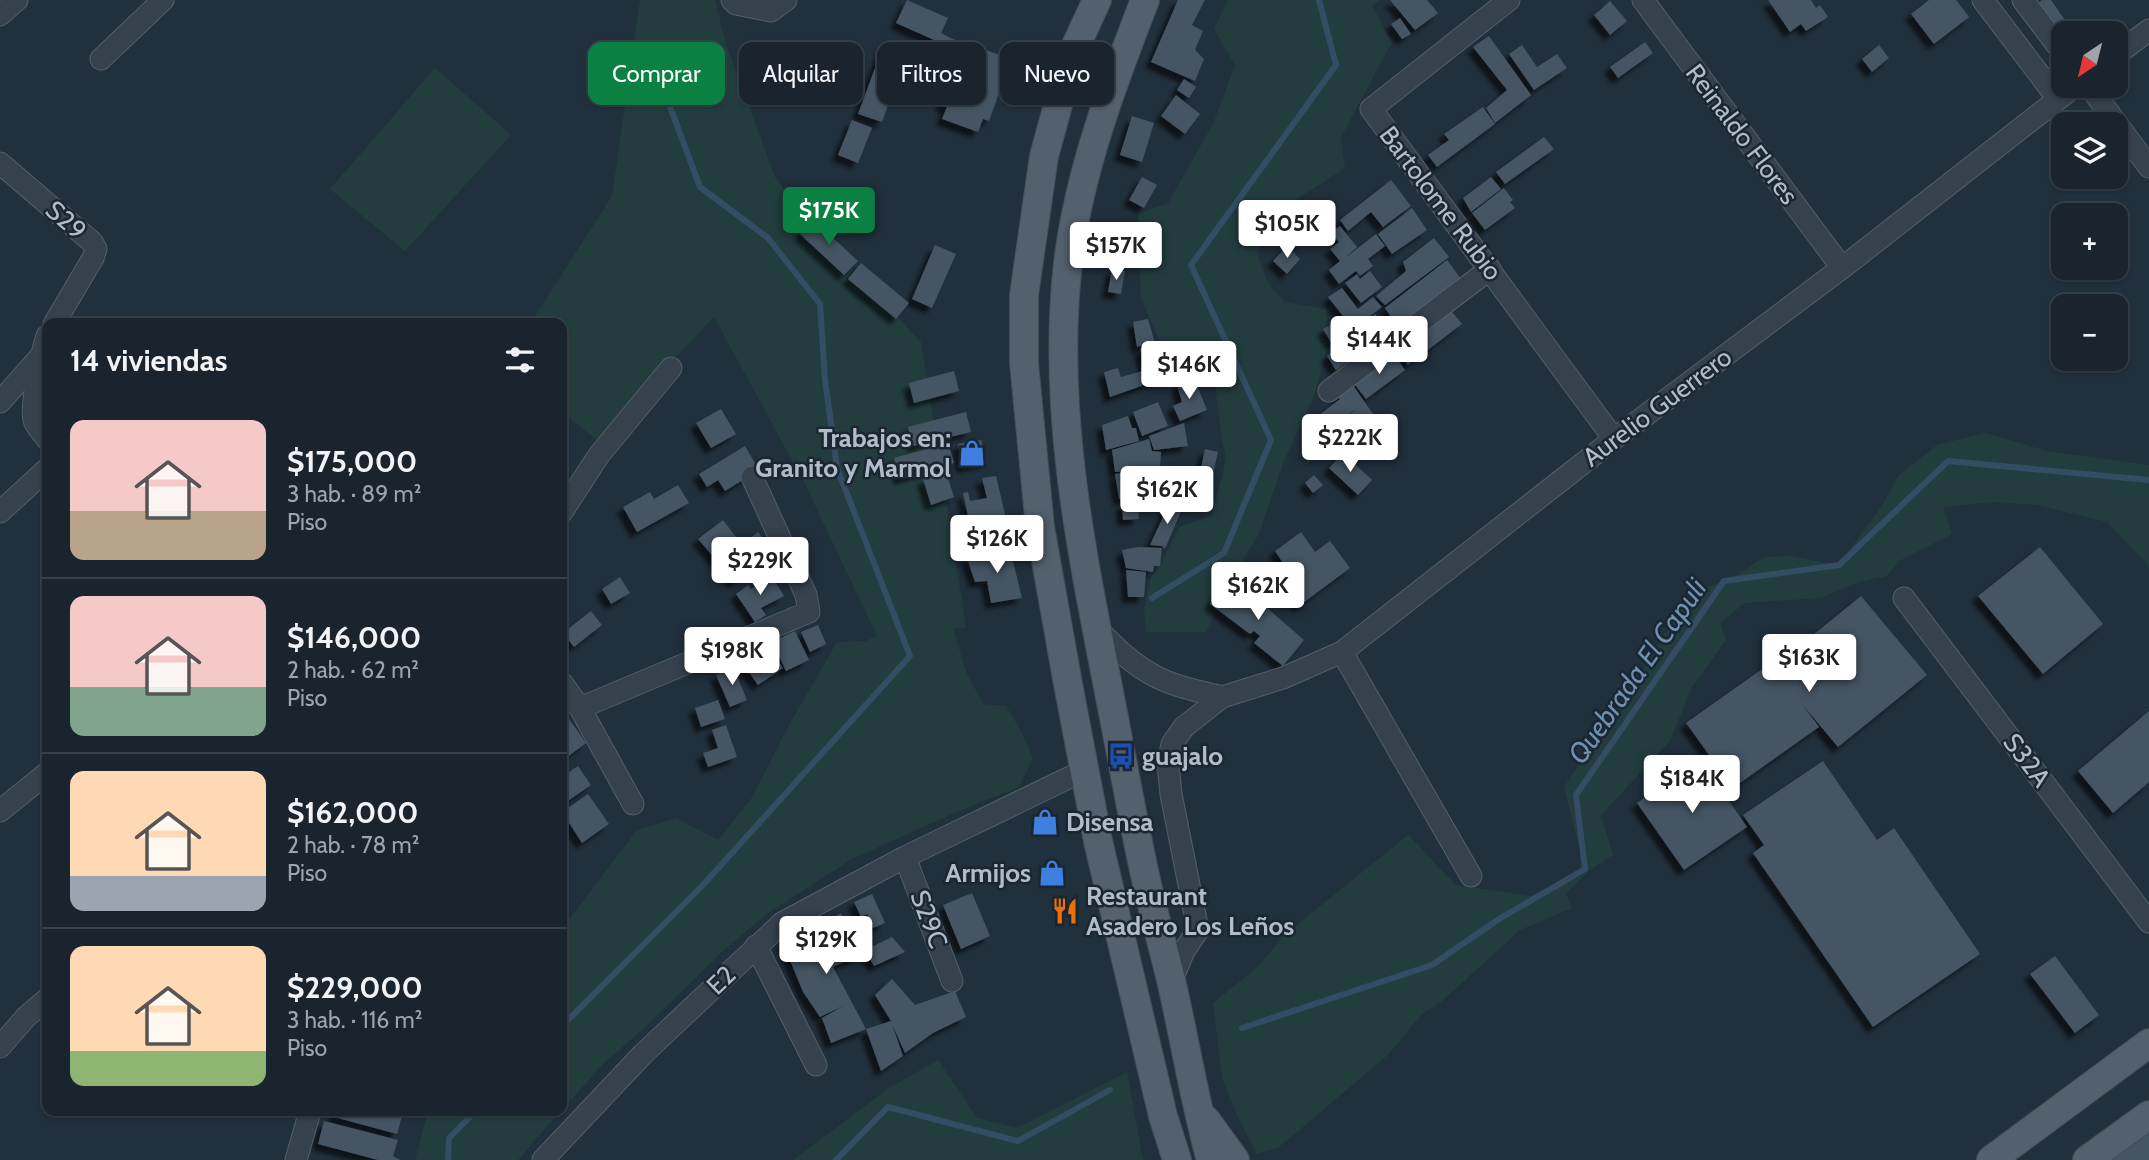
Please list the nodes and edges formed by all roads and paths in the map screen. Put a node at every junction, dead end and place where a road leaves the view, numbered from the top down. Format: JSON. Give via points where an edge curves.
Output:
{"nodes":[{"id":1,"x":17,"y":0,"type":"edge"},
{"id":2,"x":163,"y":0,"type":"edge"},
{"id":3,"x":732,"y":0,"type":"edge"},
{"id":4,"x":786,"y":0,"type":"edge"},
{"id":5,"x":1097,"y":0,"type":"edge"},
{"id":6,"x":1145,"y":0,"type":"edge"},
{"id":7,"x":1508,"y":0,"type":"edge"},
{"id":8,"x":1643,"y":0,"type":"edge"},
{"id":9,"x":1983,"y":0,"type":"edge"},
{"id":10,"x":2023,"y":0,"type":"edge"},
{"id":11,"x":0,"y":15,"type":"edge"},
{"id":12,"x":2149,"y":30,"type":"edge"},
{"id":13,"x":2051,"y":36,"type":"edge"},
{"id":14,"x":2128,"y":46,"type":"edge"},
{"id":15,"x":101,"y":59,"type":"dead end"},
{"id":16,"x":2051,"y":74,"type":"edge"},
{"id":17,"x":2059,"y":98,"type":"edge"},
{"id":18,"x":2098,"y":98,"type":"edge"},
{"id":19,"x":0,"y":163,"type":"edge"},
{"id":20,"x":2149,"y":167,"type":"edge"},
{"id":21,"x":1842,"y":268,"type":"junction"},
{"id":22,"x":1490,"y":269,"type":"junction"},
{"id":23,"x":58,"y":318,"type":"edge"},
{"id":24,"x":42,"y":351,"type":"edge"},
{"id":25,"x":40,"y":357,"type":"junction"},
{"id":26,"x":671,"y":368,"type":"dead end"},
{"id":27,"x":1329,"y":391,"type":"dead end"},
{"id":28,"x":0,"y":401,"type":"edge"},
{"id":29,"x":42,"y":432,"type":"edge"},
{"id":30,"x":1614,"y":439,"type":"junction"},
{"id":31,"x":42,"y":474,"type":"edge"},
{"id":32,"x":752,"y":477,"type":"dead end"},
{"id":33,"x":567,"y":504,"type":"edge"},
{"id":34,"x":0,"y":512,"type":"edge"},
{"id":35,"x":1904,"y":598,"type":"dead end"},
{"id":36,"x":1097,"y":629,"type":"junction"},
{"id":37,"x":1342,"y":652,"type":"junction"},
{"id":38,"x":567,"y":689,"type":"edge"},
{"id":39,"x":1222,"y":697,"type":"junction"},
{"id":40,"x":580,"y":708,"type":"junction"},
{"id":41,"x":1084,"y":770,"type":"junction"},
{"id":42,"x":42,"y":776,"type":"edge"},
{"id":43,"x":633,"y":804,"type":"dead end"},
{"id":44,"x":0,"y":811,"type":"edge"},
{"id":45,"x":905,"y":858,"type":"junction"},
{"id":46,"x":1471,"y":876,"type":"dead end"},
{"id":47,"x":2149,"y":922,"type":"edge"},
{"id":48,"x":756,"y":946,"type":"junction"},
{"id":49,"x":952,"y":981,"type":"dead end"},
{"id":50,"x":1171,"y":982,"type":"junction"},
{"id":51,"x":42,"y":1003,"type":"edge"},
{"id":52,"x":2149,"y":1043,"type":"edge"},
{"id":53,"x":0,"y":1047,"type":"edge"},
{"id":54,"x":816,"y":1065,"type":"dead end"},
{"id":55,"x":1196,"y":1106,"type":"junction"},
{"id":56,"x":2149,"y":1115,"type":"edge"},
{"id":57,"x":309,"y":1116,"type":"edge"},
{"id":58,"x":1163,"y":1116,"type":"junction"},
{"id":59,"x":296,"y":1160,"type":"edge"},
{"id":60,"x":543,"y":1160,"type":"edge"},
{"id":61,"x":1170,"y":1160,"type":"edge"},
{"id":62,"x":1177,"y":1160,"type":"edge"},
{"id":63,"x":1210,"y":1160,"type":"edge"},
{"id":64,"x":1236,"y":1160,"type":"edge"},
{"id":65,"x":1991,"y":1160,"type":"edge"},
{"id":66,"x":2087,"y":1160,"type":"edge"}],
"edges":[{"from":1,"to":11,"type":"street"},
{"from":2,"to":15,"type":"street"},
{"from":3,"to":4,"type":"street","via":[[771,11]]},
{"from":5,"to":41,"type":"main road","via":[[1072,54],[1044,156],[1024,295],[1024,363],[1040,527]]},
{"from":6,"to":36,"type":"main road","via":[[1105,107],[1077,205],[1068,265],[1066,434]]},
{"from":7,"to":22,"type":"street","name":"Bartolome Rubio","via":[[1371,109]]},
{"from":8,"to":21,"type":"street","name":"Reinaldo Flores"},
{"from":9,"to":16,"type":"street"},
{"from":10,"to":13,"type":"street"},
{"from":12,"to":14,"type":"street"},
{"from":17,"to":21,"type":"street","name":"Aurelio Guerrero"},
{"from":18,"to":20,"type":"street"},
{"from":19,"to":23,"type":"street","name":"S29","via":[[96,249]]},
{"from":21,"to":30,"type":"street","name":"Aurelio Guerrero"},
{"from":22,"to":27,"type":"street"},
{"from":22,"to":30,"type":"street","name":"Bartolome Rubio"},
{"from":24,"to":25,"type":"street"},
{"from":25,"to":28,"type":"street"},
{"from":25,"to":29,"type":"street","via":[[33,414]]},
{"from":26,"to":33,"type":"street","via":[[599,455]]},
{"from":30,"to":37,"type":"street","name":"Aurelio Guerrero"},
{"from":31,"to":34,"type":"street"},
{"from":32,"to":40,"type":"street","via":[[806,594],[809,612]]},
{"from":35,"to":47,"type":"street","name":"S32A"},
{"from":36,"to":39,"type":"street","via":[[1152,675]]},
{"from":36,"to":50,"type":"main road"},
{"from":37,"to":39,"type":"street","name":"Aurelio Guerrero","via":[[1283,678]]},
{"from":37,"to":46,"type":"street"},
{"from":38,"to":40,"type":"street"},
{"from":39,"to":50,"type":"street","name":"Aurelio Guerrero","via":[[1184,727],[1172,744],[1168,762],[1198,930]]},
{"from":40,"to":43,"type":"street"},
{"from":41,"to":45,"type":"street","name":"E2"},
{"from":41,"to":58,"type":"main road"},
{"from":42,"to":44,"type":"street"},
{"from":45,"to":48,"type":"street","name":"E2","via":[[782,923]]},
{"from":45,"to":49,"type":"street","name":"S29C"},
{"from":48,"to":54,"type":"street"},
{"from":48,"to":60,"type":"street","name":"E2","via":[[643,1054]]},
{"from":50,"to":55,"type":"main road"},
{"from":51,"to":53,"type":"street"},
{"from":52,"to":65,"type":"main road"},
{"from":55,"to":63,"type":"main road"},
{"from":55,"to":64,"type":"main road"},
{"from":56,"to":66,"type":"main road"},
{"from":57,"to":59,"type":"street"},
{"from":58,"to":61,"type":"main road"},
{"from":58,"to":62,"type":"main road"}]}
